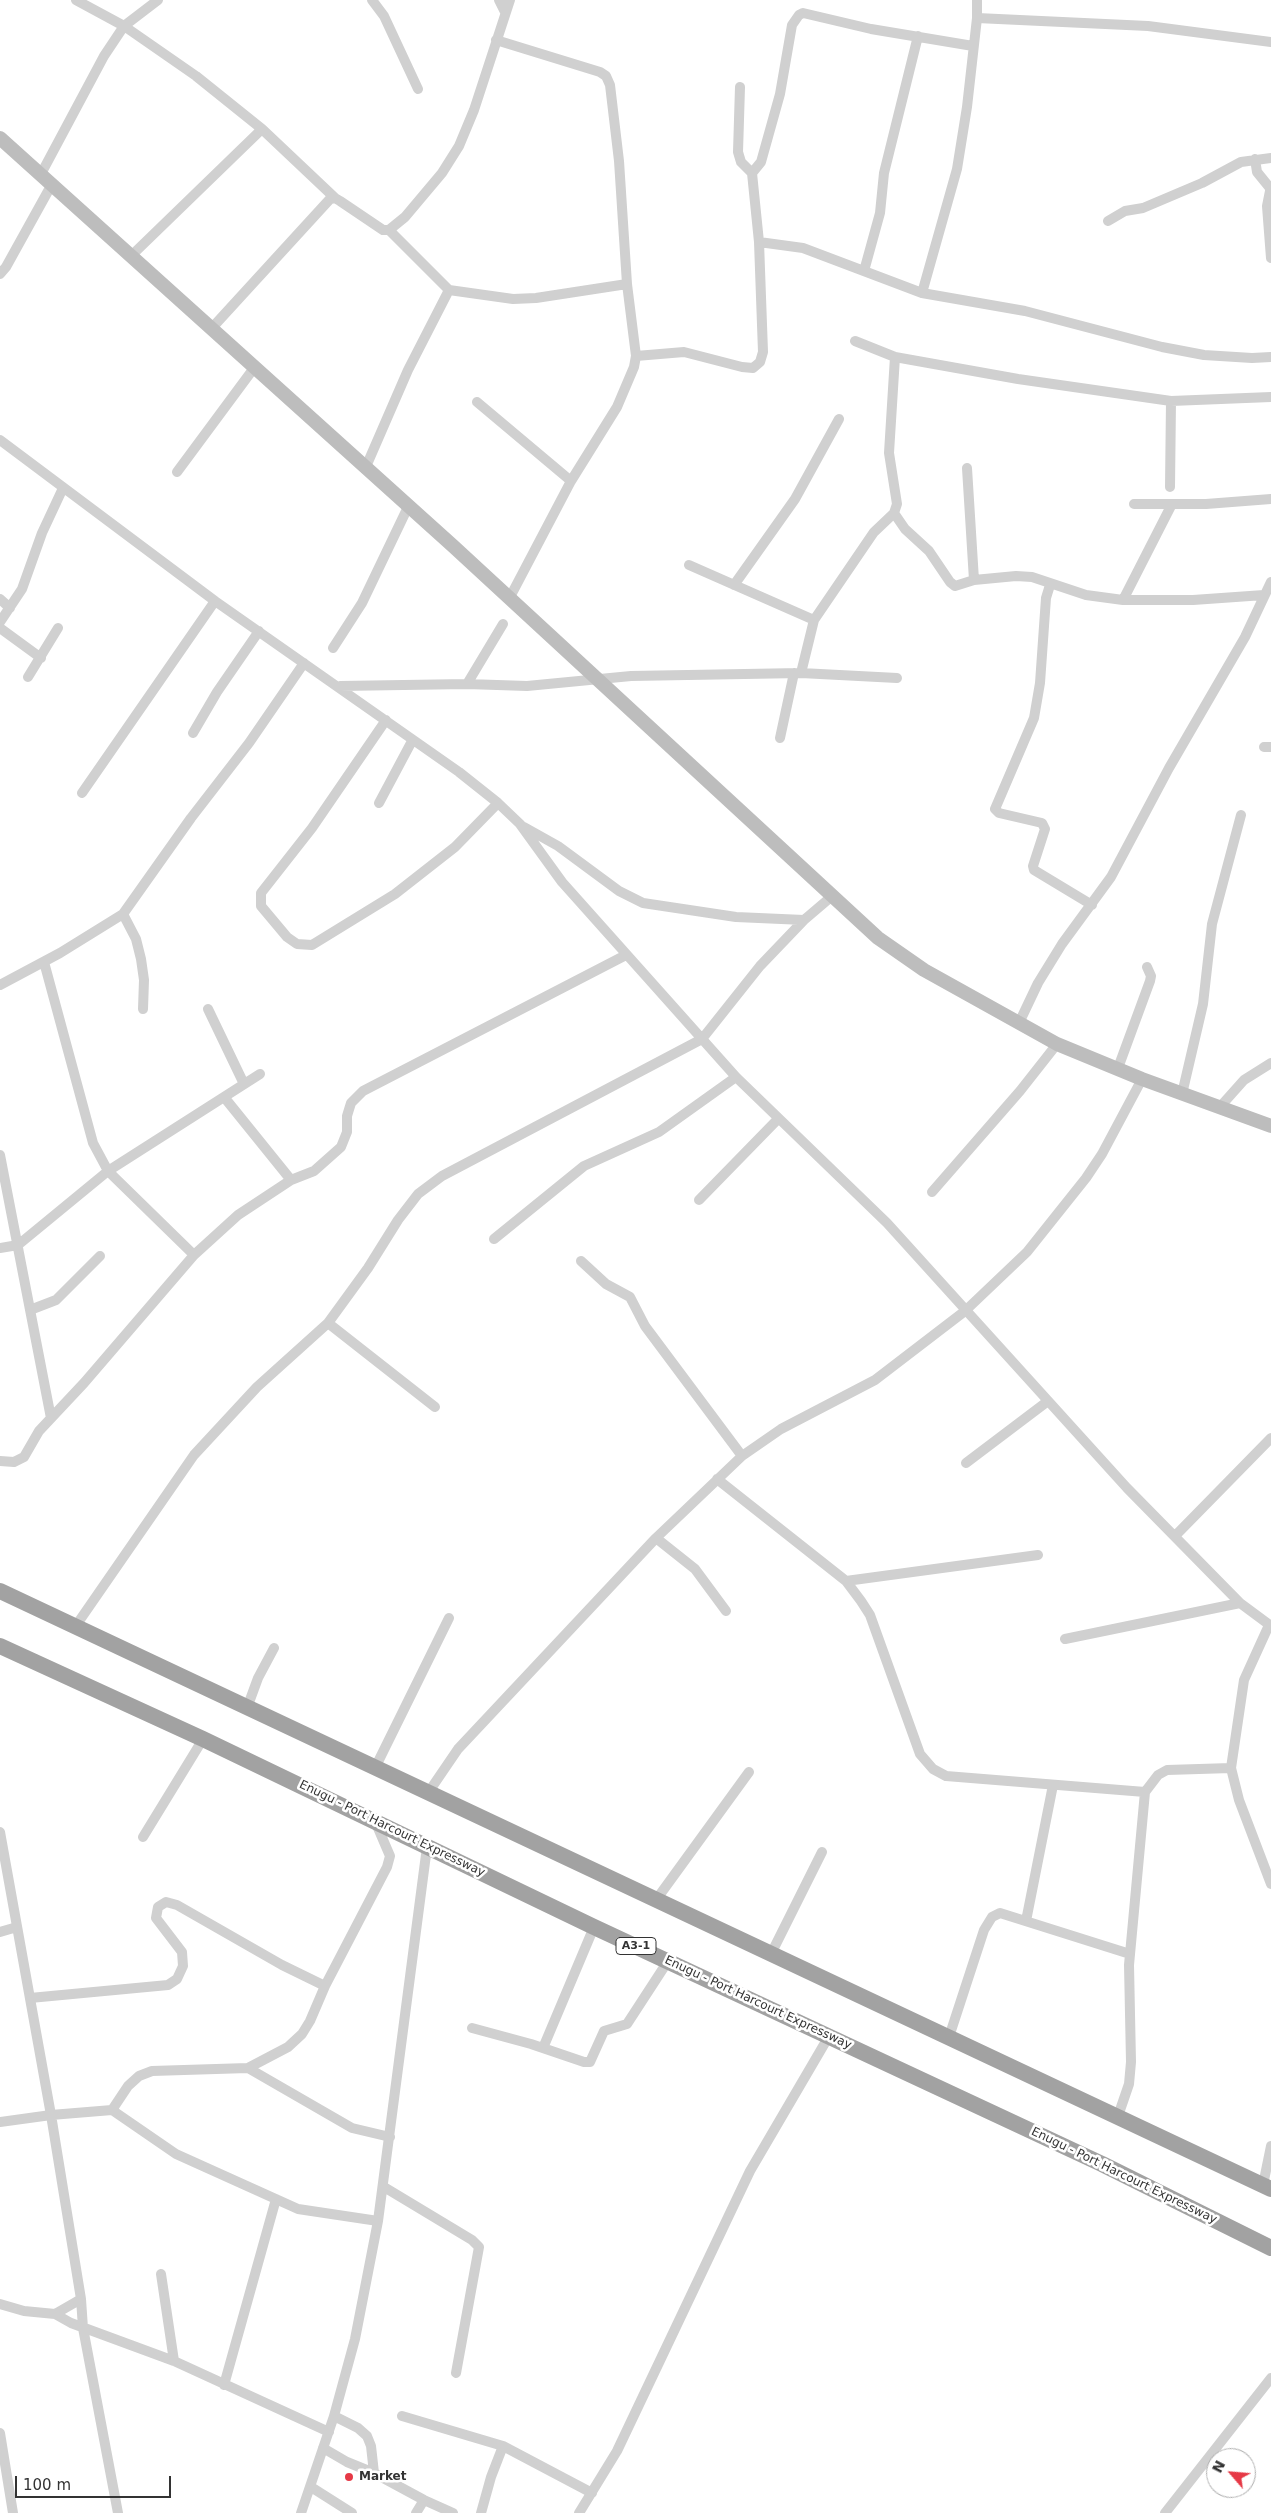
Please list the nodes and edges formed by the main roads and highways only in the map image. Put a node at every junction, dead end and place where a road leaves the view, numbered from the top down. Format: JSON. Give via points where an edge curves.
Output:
{"nodes":[{"id":1,"x":0,"y":138,"type":"edge"},
{"id":2,"x":1271,"y":1126,"type":"edge"},
{"id":3,"x":0,"y":1591,"type":"edge"},
{"id":4,"x":0,"y":1646,"type":"edge"},
{"id":5,"x":1267,"y":2187,"type":"edge"},
{"id":6,"x":1271,"y":2248,"type":"edge"}],
"edges":[{"from":1,"to":2,"type":"main road","via":[[878,938],[924,970],[1057,1044]]},
{"from":3,"to":5,"type":"highway"},
{"from":4,"to":6,"type":"highway","name":"Enugu - Port Harcourt Expressway","number":"A3-1","via":[[1102,2164]]}]}
